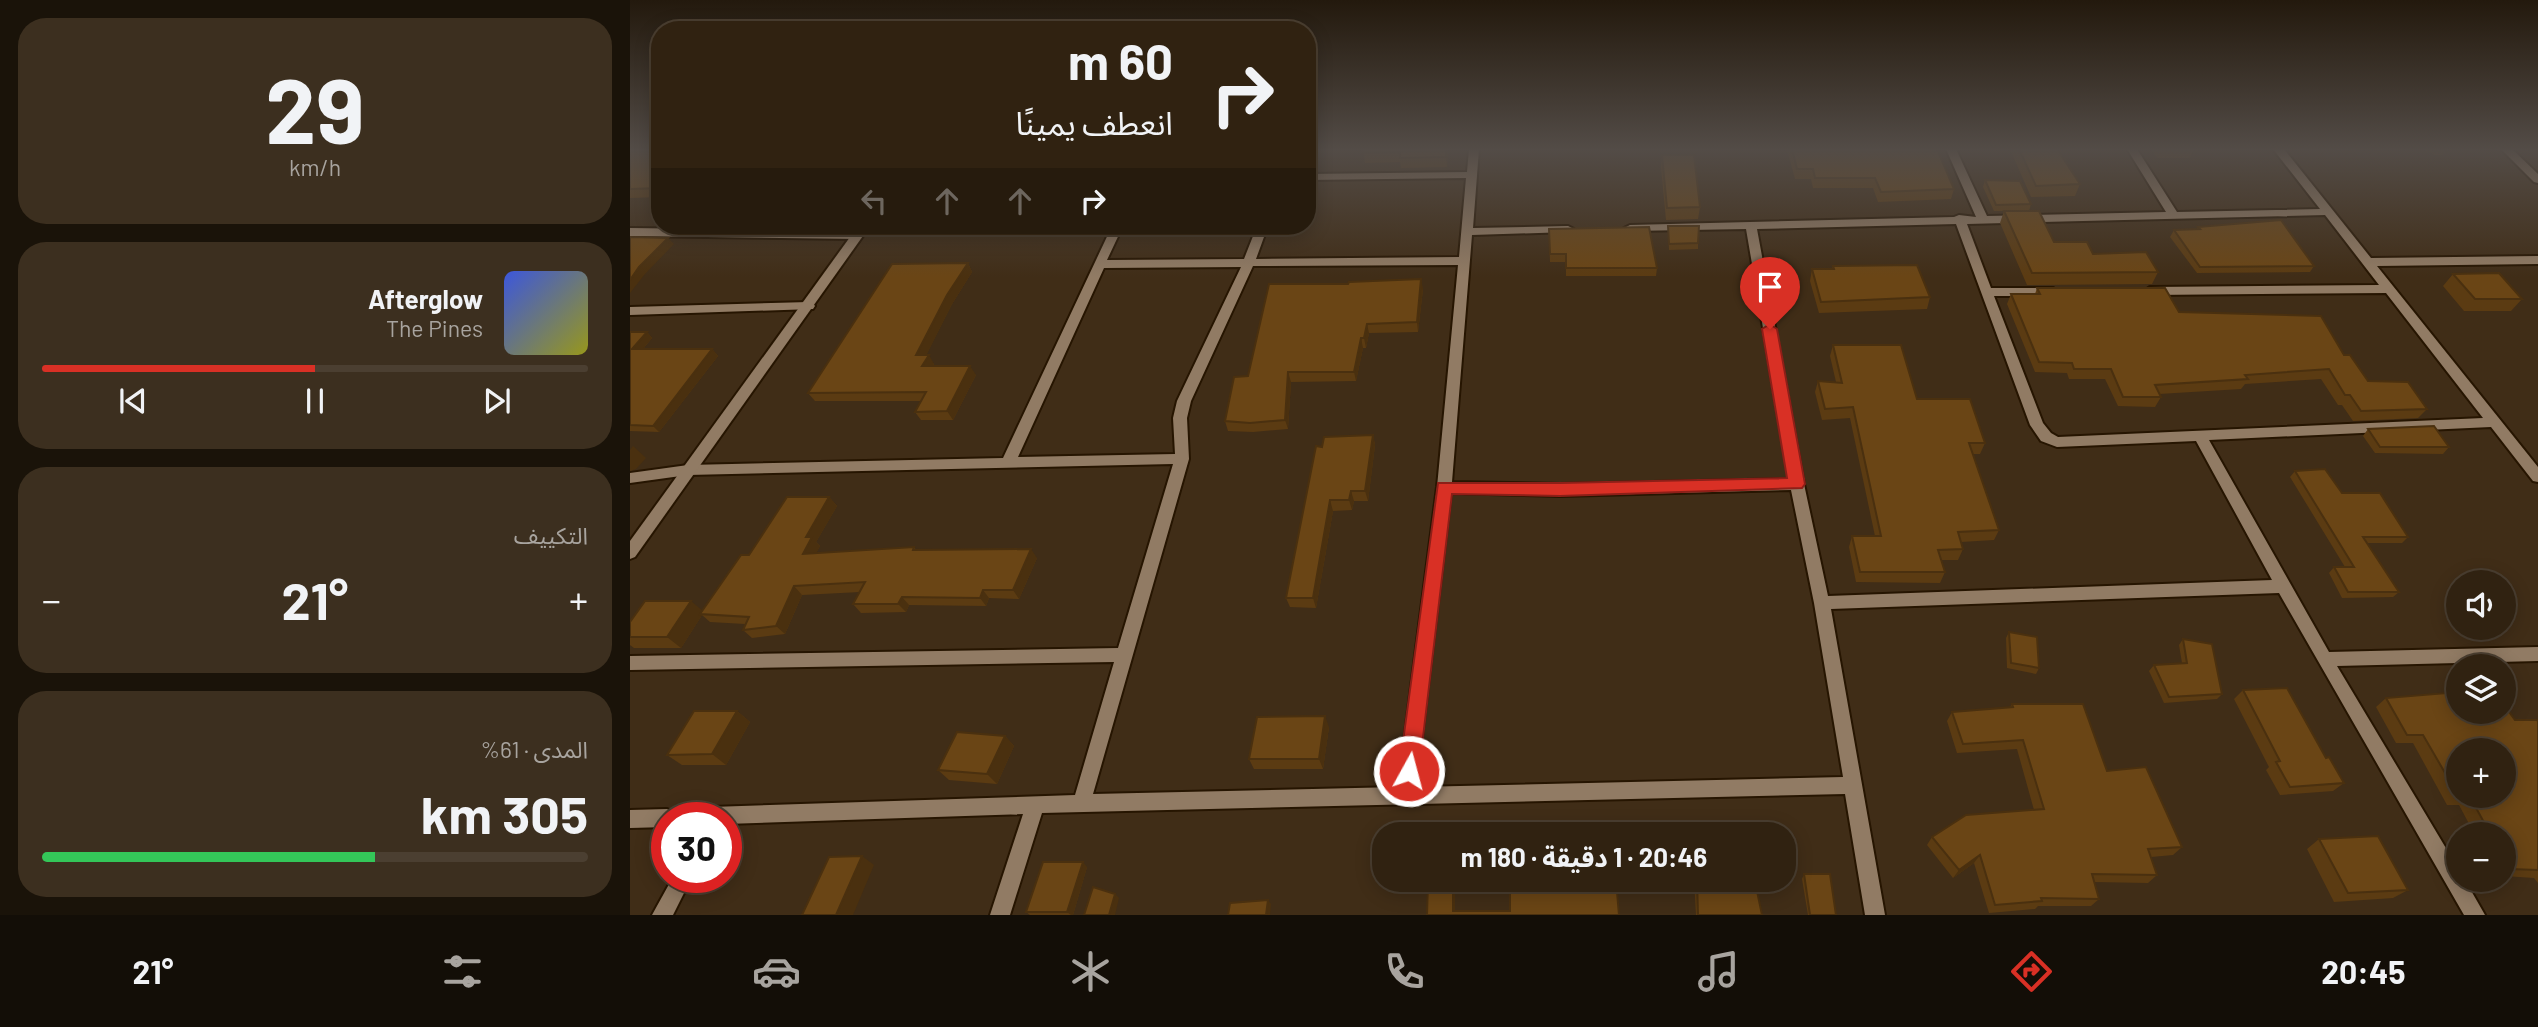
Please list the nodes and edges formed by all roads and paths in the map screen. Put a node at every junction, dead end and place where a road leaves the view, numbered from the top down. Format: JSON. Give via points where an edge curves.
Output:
{"nodes":[{"id":1,"x":1471,"y":192,"type":"edge"},
{"id":2,"x":1970,"y":192,"type":"edge"},
{"id":3,"x":2159,"y":192,"type":"edge"},
{"id":4,"x":2312,"y":192,"type":"edge"},
{"id":5,"x":2328,"y":212,"type":"junction"},
{"id":6,"x":2173,"y":214,"type":"junction"},
{"id":7,"x":1959,"y":218,"type":"junction"},
{"id":8,"x":1982,"y":218,"type":"junction"},
{"id":9,"x":1752,"y":225,"type":"junction"},
{"id":10,"x":1617,"y":228,"type":"edge"},
{"id":11,"x":1576,"y":229,"type":"edge"},
{"id":12,"x":651,"y":231,"type":"edge"},
{"id":13,"x":630,"y":232,"type":"edge"},
{"id":14,"x":1468,"y":232,"type":"junction"},
{"id":15,"x":858,"y":235,"type":"edge"},
{"id":16,"x":1113,"y":235,"type":"edge"},
{"id":17,"x":1259,"y":235,"type":"edge"},
{"id":18,"x":2538,"y":260,"type":"edge"},
{"id":19,"x":1465,"y":261,"type":"junction"},
{"id":20,"x":2369,"y":262,"type":"junction"},
{"id":21,"x":1100,"y":264,"type":"junction"},
{"id":22,"x":1248,"y":264,"type":"junction"},
{"id":23,"x":2390,"y":289,"type":"junction"},
{"id":24,"x":2141,"y":291,"type":"edge"},
{"id":25,"x":1989,"y":292,"type":"junction"},
{"id":26,"x":2072,"y":292,"type":"edge"},
{"id":27,"x":809,"y":306,"type":"junction"},
{"id":28,"x":630,"y":311,"type":"edge"},
{"id":29,"x":2495,"y":422,"type":"junction"},
{"id":30,"x":2199,"y":434,"type":"junction"},
{"id":31,"x":1182,"y":458,"type":"junction"},
{"id":32,"x":1008,"y":463,"type":"junction"},
{"id":33,"x":688,"y":470,"type":"junction"},
{"id":34,"x":2538,"y":477,"type":"edge"},
{"id":35,"x":630,"y":478,"type":"edge"},
{"id":36,"x":1797,"y":484,"type":"junction"},
{"id":37,"x":1444,"y":487,"type":"junction"},
{"id":38,"x":630,"y":553,"type":"edge"},
{"id":39,"x":2284,"y":586,"type":"junction"},
{"id":40,"x":1822,"y":603,"type":"junction"},
{"id":41,"x":2538,"y":654,"type":"edge"},
{"id":42,"x":1125,"y":655,"type":"junction"},
{"id":43,"x":2324,"y":659,"type":"junction"},
{"id":44,"x":630,"y":663,"type":"edge"},
{"id":45,"x":1852,"y":785,"type":"junction"},
{"id":46,"x":1406,"y":797,"type":"junction"},
{"id":47,"x":1081,"y":803,"type":"junction"},
{"id":48,"x":1035,"y":806,"type":"junction"},
{"id":49,"x":742,"y":815,"type":"edge"},
{"id":50,"x":651,"y":818,"type":"edge"},
{"id":51,"x":630,"y":819,"type":"edge"},
{"id":52,"x":674,"y":893,"type":"edge"},
{"id":53,"x":662,"y":915,"type":"edge"},
{"id":54,"x":1000,"y":915,"type":"edge"},
{"id":55,"x":1875,"y":915,"type":"edge"},
{"id":56,"x":2474,"y":915,"type":"edge"}],
"edges":[{"from":1,"to":14,"type":"street"},
{"from":2,"to":8,"type":"street"},
{"from":3,"to":6,"type":"street"},
{"from":4,"to":5,"type":"street"},
{"from":5,"to":6,"type":"street"},
{"from":5,"to":20,"type":"street"},
{"from":6,"to":8,"type":"street"},
{"from":7,"to":8,"type":"street"},
{"from":7,"to":9,"type":"street"},
{"from":7,"to":25,"type":"street"},
{"from":9,"to":10,"type":"street"},
{"from":9,"to":36,"type":"street"},
{"from":11,"to":14,"type":"street"},
{"from":12,"to":13,"type":"street"},
{"from":14,"to":19,"type":"street"},
{"from":15,"to":27,"type":"street"},
{"from":16,"to":21,"type":"street"},
{"from":17,"to":22,"type":"street"},
{"from":18,"to":20,"type":"street"},
{"from":19,"to":22,"type":"street"},
{"from":19,"to":37,"type":"street"},
{"from":20,"to":23,"type":"street"},
{"from":21,"to":22,"type":"street"},
{"from":21,"to":32,"type":"street"},
{"from":22,"to":31,"type":"street","via":[[1184,401]]},
{"from":23,"to":24,"type":"street"},
{"from":23,"to":29,"type":"street"},
{"from":25,"to":26,"type":"street"},
{"from":25,"to":30,"type":"street","via":[[2046,437],[2067,442]]},
{"from":27,"to":28,"type":"street"},
{"from":27,"to":33,"type":"street"},
{"from":29,"to":30,"type":"street"},
{"from":29,"to":34,"type":"street"},
{"from":30,"to":39,"type":"street"},
{"from":31,"to":32,"type":"street"},
{"from":31,"to":42,"type":"street"},
{"from":32,"to":33,"type":"street"},
{"from":33,"to":35,"type":"street"},
{"from":33,"to":38,"type":"street"},
{"from":36,"to":37,"type":"street","via":[[1560,490]]},
{"from":36,"to":40,"type":"street"},
{"from":37,"to":46,"type":"street"},
{"from":39,"to":40,"type":"street"},
{"from":39,"to":43,"type":"street"},
{"from":40,"to":45,"type":"street"},
{"from":41,"to":43,"type":"street"},
{"from":42,"to":44,"type":"street"},
{"from":42,"to":47,"type":"street"},
{"from":43,"to":56,"type":"street"},
{"from":45,"to":46,"type":"street"},
{"from":45,"to":55,"type":"street"},
{"from":46,"to":47,"type":"street"},
{"from":47,"to":48,"type":"street"},
{"from":48,"to":49,"type":"street"},
{"from":48,"to":54,"type":"street"},
{"from":50,"to":51,"type":"street"},
{"from":52,"to":53,"type":"street"}]}
